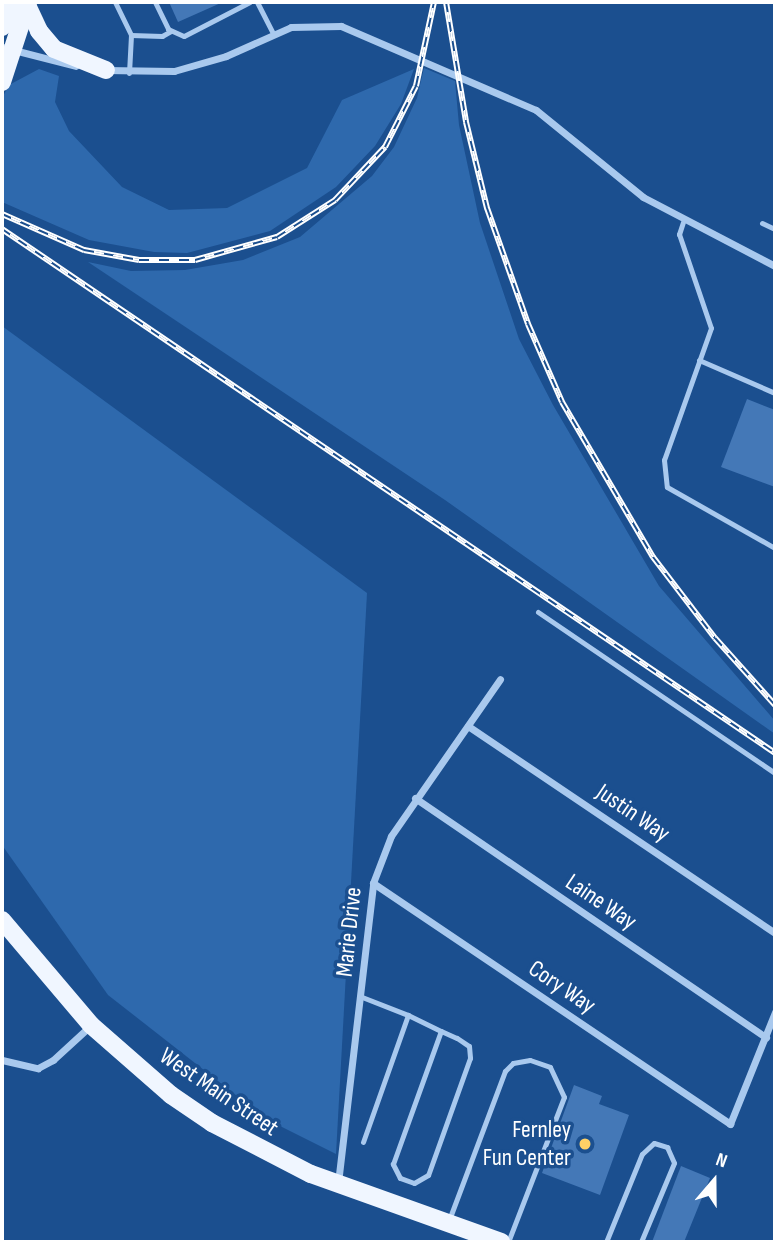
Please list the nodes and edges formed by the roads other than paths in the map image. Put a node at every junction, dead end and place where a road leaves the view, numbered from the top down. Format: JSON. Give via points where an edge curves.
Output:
{"nodes":[{"id":1,"x":115,"y":2,"type":"edge"},
{"id":2,"x":155,"y":2,"type":"edge"},
{"id":3,"x":250,"y":2,"type":"edge"},
{"id":4,"x":257,"y":2,"type":"edge"},
{"id":5,"x":21,"y":3,"type":"edge"},
{"id":6,"x":2,"y":27,"type":"edge"},
{"id":7,"x":171,"y":32,"type":"junction"},
{"id":8,"x":273,"y":33,"type":"junction"},
{"id":9,"x":131,"y":35,"type":"junction"},
{"id":10,"x":6,"y":48,"type":"edge"},
{"id":11,"x":106,"y":70,"type":"junction"},
{"id":12,"x":129,"y":73,"type":"junction"},
{"id":13,"x":2,"y":82,"type":"edge"},
{"id":14,"x":683,"y":222,"type":"junction"},
{"id":15,"x":762,"y":223,"type":"dead end"},
{"id":16,"x":775,"y":229,"type":"edge"},
{"id":17,"x":775,"y":266,"type":"edge"},
{"id":18,"x":699,"y":360,"type":"junction"},
{"id":19,"x":775,"y":393,"type":"edge"},
{"id":20,"x":775,"y":548,"type":"edge"},
{"id":21,"x":538,"y":612,"type":"dead end"},
{"id":22,"x":500,"y":679,"type":"dead end"},
{"id":23,"x":468,"y":726,"type":"junction"},
{"id":24,"x":775,"y":773,"type":"edge"},
{"id":25,"x":415,"y":798,"type":"junction"},
{"id":26,"x":373,"y":883,"type":"junction"},
{"id":27,"x":2,"y":920,"type":"edge"},
{"id":28,"x":775,"y":933,"type":"edge"},
{"id":29,"x":362,"y":997,"type":"junction"},
{"id":30,"x":775,"y":1012,"type":"edge"},
{"id":31,"x":408,"y":1014,"type":"junction"},
{"id":32,"x":91,"y":1025,"type":"junction"},
{"id":33,"x":441,"y":1031,"type":"junction"},
{"id":34,"x":766,"y":1037,"type":"junction"},
{"id":35,"x":2,"y":1060,"type":"edge"},
{"id":36,"x":362,"y":1142,"type":"dead end"},
{"id":37,"x":338,"y":1184,"type":"junction"},
{"id":38,"x":448,"y":1223,"type":"junction"},
{"id":39,"x":501,"y":1242,"type":"edge"},
{"id":40,"x":508,"y":1242,"type":"edge"},
{"id":41,"x":606,"y":1242,"type":"edge"},
{"id":42,"x":641,"y":1242,"type":"edge"}],
"edges":[{"from":1,"to":9,"type":"lane"},
{"from":2,"to":7,"type":"lane"},
{"from":3,"to":7,"type":"lane","via":[[198,32],[184,36]]},
{"from":4,"to":8,"type":"lane"},
{"from":5,"to":6,"type":"main road"},
{"from":5,"to":10,"type":"main road"},
{"from":5,"to":11,"type":"main road","via":[[54,49]]},
{"from":7,"to":9,"type":"lane"},
{"from":8,"to":12,"type":"street","via":[[187,68]]},
{"from":8,"to":14,"type":"street","via":[[300,25],[341,26],[457,73],[536,110],[615,177]]},
{"from":9,"to":12,"type":"lane"},
{"from":10,"to":11,"type":"street"},
{"from":10,"to":13,"type":"main road"},
{"from":11,"to":12,"type":"street"},
{"from":14,"to":17,"type":"street"},
{"from":14,"to":18,"type":"lane","via":[[679,234],[710,328]]},
{"from":15,"to":16,"type":"lane"},
{"from":18,"to":19,"type":"lane"},
{"from":18,"to":20,"type":"lane","via":[[664,460],[667,487]]},
{"from":21,"to":24,"type":"lane"},
{"from":22,"to":23,"type":"street","name":"Marie Drive"},
{"from":23,"to":25,"type":"street","name":"Marie Drive"},
{"from":23,"to":28,"type":"street","name":"Justin Way"},
{"from":25,"to":26,"type":"street","name":"Marie Drive","via":[[391,836]]},
{"from":25,"to":34,"type":"street","name":"Laine Way"},
{"from":26,"to":29,"type":"street","name":"Marie Drive"},
{"from":26,"to":34,"type":"street","name":"Cory Way","via":[[730,1124]]},
{"from":27,"to":32,"type":"main road","name":"West Main Street"},
{"from":29,"to":31,"type":"lane"},
{"from":29,"to":37,"type":"street","name":"Marie Drive"},
{"from":30,"to":34,"type":"street"},
{"from":31,"to":33,"type":"lane"},
{"from":31,"to":36,"type":"lane"},
{"from":32,"to":35,"type":"street","via":[[38,1068]]},
{"from":32,"to":37,"type":"main road","name":"West Main Street","via":[[171,1095],[212,1123],[275,1159]]},
{"from":33,"to":33,"type":"lane","via":[[469,1046],[470,1058],[428,1175],[414,1184],[400,1178],[393,1164]]},
{"from":37,"to":38,"type":"main road","name":"West Main Street"},
{"from":38,"to":39,"type":"main road","name":"West Main Street"},
{"from":38,"to":40,"type":"lane","via":[[505,1071],[513,1063],[530,1060],[550,1067],[564,1097]]},
{"from":41,"to":42,"type":"lane","via":[[642,1154],[654,1143],[667,1147],[674,1163]]}]}
